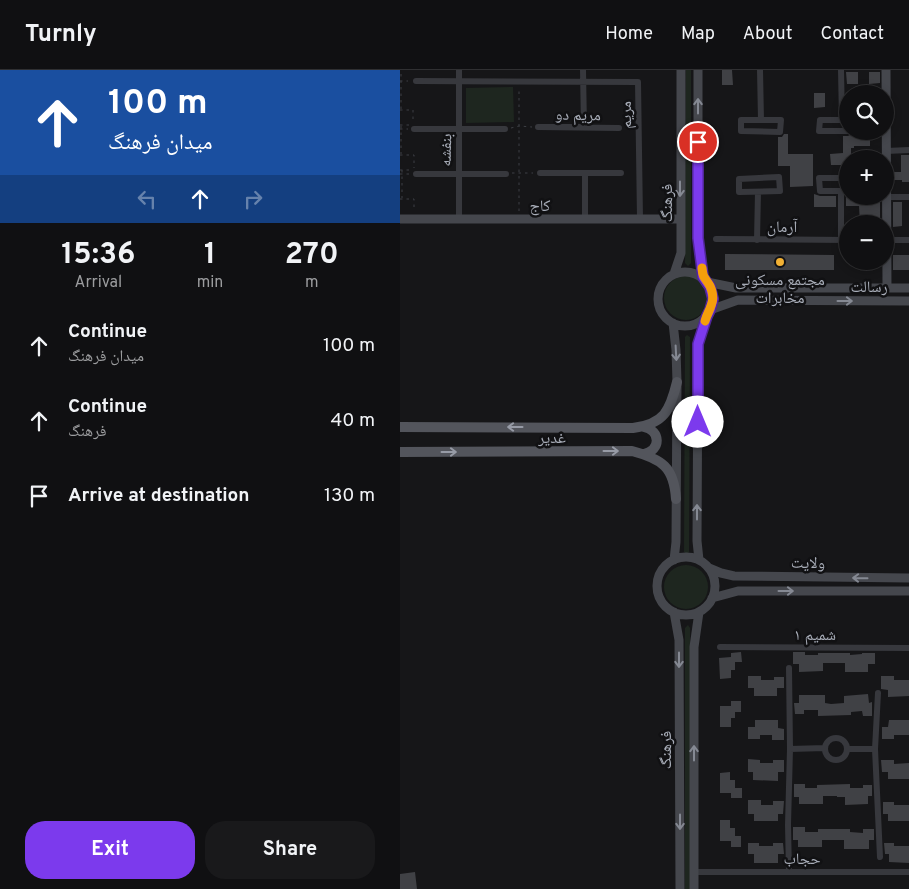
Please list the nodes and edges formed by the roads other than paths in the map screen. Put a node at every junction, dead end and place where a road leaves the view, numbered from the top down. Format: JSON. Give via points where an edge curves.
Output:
{"nodes":[{"id":1,"x":459,"y":70,"type":"edge"},
{"id":2,"x":583,"y":70,"type":"edge"},
{"id":3,"x":681,"y":70,"type":"edge"},
{"id":4,"x":698,"y":70,"type":"edge"},
{"id":5,"x":760,"y":70,"type":"edge"},
{"id":6,"x":841,"y":70,"type":"edge"},
{"id":7,"x":886,"y":70,"type":"edge"},
{"id":8,"x":416,"y":81,"type":"road end"},
{"id":9,"x":459,"y":81,"type":"junction"},
{"id":10,"x":584,"y":82,"type":"junction"},
{"id":11,"x":842,"y":85,"type":"edge"},
{"id":12,"x":760,"y":120,"type":"junction"},
{"id":13,"x":839,"y":120,"type":"edge"},
{"id":14,"x":619,"y":128,"type":"dead end"},
{"id":15,"x":414,"y":129,"type":"dead end"},
{"id":16,"x":459,"y":129,"type":"junction"},
{"id":17,"x":505,"y":129,"type":"road end"},
{"id":18,"x":839,"y":131,"type":"edge"},
{"id":19,"x":886,"y":150,"type":"edge"},
{"id":20,"x":909,"y":150,"type":"edge"},
{"id":21,"x":894,"y":151,"type":"edge"},
{"id":22,"x":584,"y":173,"type":"junction"},
{"id":23,"x":621,"y":173,"type":"dead end"},
{"id":24,"x":416,"y":174,"type":"road end"},
{"id":25,"x":458,"y":174,"type":"junction"},
{"id":26,"x":506,"y":174,"type":"road end"},
{"id":27,"x":540,"y":174,"type":"road end"},
{"id":28,"x":839,"y":178,"type":"edge"},
{"id":29,"x":839,"y":191,"type":"edge"},
{"id":30,"x":758,"y":192,"type":"junction"},
{"id":31,"x":909,"y":197,"type":"edge"},
{"id":32,"x":894,"y":198,"type":"edge"},
{"id":33,"x":459,"y":219,"type":"junction"},
{"id":34,"x":640,"y":219,"type":"junction"},
{"id":35,"x":680,"y":219,"type":"junction"},
{"id":36,"x":400,"y":220,"type":"edge"},
{"id":37,"x":585,"y":220,"type":"junction"},
{"id":38,"x":716,"y":239,"type":"dead end"},
{"id":39,"x":757,"y":240,"type":"junction"},
{"id":40,"x":839,"y":240,"type":"edge"},
{"id":41,"x":894,"y":240,"type":"edge"},
{"id":42,"x":909,"y":240,"type":"edge"},
{"id":43,"x":887,"y":270,"type":"edge"},
{"id":44,"x":674,"y":274,"type":"junction"},
{"id":45,"x":705,"y":280,"type":"junction"},
{"id":46,"x":887,"y":288,"type":"junction"},
{"id":47,"x":909,"y":288,"type":"edge"},
{"id":48,"x":909,"y":301,"type":"edge"},
{"id":49,"x":709,"y":313,"type":"junction"},
{"id":50,"x":674,"y":323,"type":"junction"},
{"id":51,"x":677,"y":382,"type":"junction"},
{"id":52,"x":400,"y":427,"type":"edge"},
{"id":53,"x":644,"y":427,"type":"junction"},
{"id":54,"x":400,"y":452,"type":"edge"},
{"id":55,"x":644,"y":454,"type":"junction"},
{"id":56,"x":676,"y":499,"type":"junction"},
{"id":57,"x":674,"y":560,"type":"junction"},
{"id":58,"x":699,"y":560,"type":"junction"},
{"id":59,"x":709,"y":568,"type":"junction"},
{"id":60,"x":909,"y":578,"type":"edge"},
{"id":61,"x":909,"y":591,"type":"edge"},
{"id":62,"x":712,"y":598,"type":"junction"},
{"id":63,"x":674,"y":612,"type":"junction"},
{"id":64,"x":699,"y":612,"type":"junction"},
{"id":65,"x":720,"y":648,"type":"dead end"},
{"id":66,"x":909,"y":648,"type":"edge"},
{"id":67,"x":789,"y":668,"type":"dead end"},
{"id":68,"x":878,"y":693,"type":"dead end"},
{"id":69,"x":825,"y":748,"type":"junction"},
{"id":70,"x":790,"y":749,"type":"junction"},
{"id":71,"x":847,"y":749,"type":"junction"},
{"id":72,"x":875,"y":749,"type":"junction"},
{"id":73,"x":880,"y":857,"type":"dead end"},
{"id":74,"x":694,"y":872,"type":"junction"},
{"id":75,"x":789,"y":872,"type":"junction"},
{"id":76,"x":909,"y":872,"type":"edge"},
{"id":77,"x":680,"y":889,"type":"edge"},
{"id":78,"x":694,"y":889,"type":"edge"}],
"edges":[{"from":1,"to":9,"type":"street","name":"بنفشه"},
{"from":2,"to":10,"type":"street"},
{"from":3,"to":35,"type":"main road","name":"فرهنگ","one_way":true},
{"from":45,"to":4,"type":"main road","name":"فرهنگ","one_way":true,"via":[[698,238]]},
{"from":5,"to":12,"type":"street"},
{"from":6,"to":11,"type":"street"},
{"from":7,"to":19,"type":"main road"},
{"from":8,"to":9,"type":"street","name":"مریم"},
{"from":9,"to":10,"type":"street","name":"مریم"},
{"from":9,"to":16,"type":"street","name":"بنفشه"},
{"from":10,"to":14,"type":"street","name":"مریم دو","via":[[584,127],[538,127]]},
{"from":10,"to":34,"type":"street","name":"مریم","via":[[638,82]]},
{"from":12,"to":12,"type":"street","via":[[781,120],[780,132],[741,131],[741,120]]},
{"from":13,"to":18,"type":"street","via":[[820,120],[819,131]]},
{"from":15,"to":16,"type":"street"},
{"from":16,"to":17,"type":"street"},
{"from":16,"to":25,"type":"street","name":"بنفشه"},
{"from":20,"to":21,"type":"street"},
{"from":22,"to":23,"type":"street"},
{"from":22,"to":27,"type":"street"},
{"from":22,"to":37,"type":"street"},
{"from":24,"to":25,"type":"street"},
{"from":25,"to":26,"type":"street"},
{"from":25,"to":33,"type":"street","name":"بنفشه"},
{"from":28,"to":29,"type":"street","via":[[819,178],[820,191]]},
{"from":30,"to":30,"type":"street","via":[[780,191],[779,177],[739,179],[739,192]]},
{"from":30,"to":39,"type":"street"},
{"from":31,"to":32,"type":"street"},
{"from":33,"to":36,"type":"main road","name":"کاج"},
{"from":33,"to":37,"type":"main road","name":"کاج"},
{"from":34,"to":35,"type":"main road","name":"کاج"},
{"from":34,"to":37,"type":"main road","name":"کاج"},
{"from":35,"to":44,"type":"main road","name":"فرهنگ","via":[[681,253]]},
{"from":38,"to":39,"type":"street","name":"آرمان"},
{"from":39,"to":40,"type":"street","name":"آرمان"},
{"from":41,"to":42,"type":"street"},
{"from":43,"to":46,"type":"main road"},
{"from":44,"to":45,"type":"main road","via":[[692,272]]},
{"from":44,"to":50,"type":"main road","via":[[661,287],[658,298],[664,316]]},
{"from":45,"to":46,"type":"main road","name":"رسالت","via":[[736,288]]},
{"from":45,"to":49,"type":"main road","via":[[713,299]]},
{"from":46,"to":47,"type":"main road","name":"رسالت"},
{"from":49,"to":48,"type":"main road","name":"رسالت","one_way":true,"via":[[738,300]]},
{"from":49,"to":50,"type":"main road","via":[[692,325]]},
{"from":58,"to":49,"type":"main road","one_way":true,"via":[[698,344]]},
{"from":50,"to":51,"type":"main road","one_way":true},
{"from":51,"to":53,"type":"main road","via":[[664,415]]},
{"from":51,"to":56,"type":"main road"},
{"from":53,"to":52,"type":"main road","name":"غدیر","one_way":true},
{"from":53,"to":55,"type":"main road","via":[[654,432],[657,444],[651,452]]},
{"from":54,"to":55,"type":"main road","name":"غدیر","one_way":true,"via":[[632,451]]},
{"from":55,"to":56,"type":"main road","name":"غدیر","via":[[661,463],[670,473]]},
{"from":56,"to":57,"type":"main road"},
{"from":57,"to":58,"type":"main road","via":[[686,557]]},
{"from":57,"to":63,"type":"main road","via":[[660,574],[658,586],[660,598]]},
{"from":58,"to":59,"type":"main road"},
{"from":60,"to":59,"type":"main road","name":"ولایت","one_way":true,"via":[[734,576]]},
{"from":59,"to":62,"type":"main road","via":[[714,580]]},
{"from":62,"to":61,"type":"main road","name":"ولایت","one_way":true,"via":[[738,591]]},
{"from":62,"to":64,"type":"main road"},
{"from":63,"to":64,"type":"main road"},
{"from":63,"to":77,"type":"main road","name":"فرهنگ","one_way":true,"via":[[679,640]]},
{"from":74,"to":64,"type":"main road","name":"فرهنگ","one_way":true,"via":[[694,639]]},
{"from":65,"to":66,"type":"street","name":"شمیم ۱"},
{"from":67,"to":70,"type":"street"},
{"from":68,"to":72,"type":"street"},
{"from":69,"to":70,"type":"street"},
{"from":69,"to":71,"type":"street","via":[[836,738]]},
{"from":69,"to":71,"type":"street","via":[[827,756],[834,760],[844,756]]},
{"from":70,"to":75,"type":"street"},
{"from":71,"to":72,"type":"street"},
{"from":72,"to":73,"type":"street"},
{"from":74,"to":75,"type":"street","name":"حجاب"},
{"from":74,"to":78,"type":"main road","name":"فرهنگ"},
{"from":75,"to":76,"type":"street","name":"حجاب"}]}
